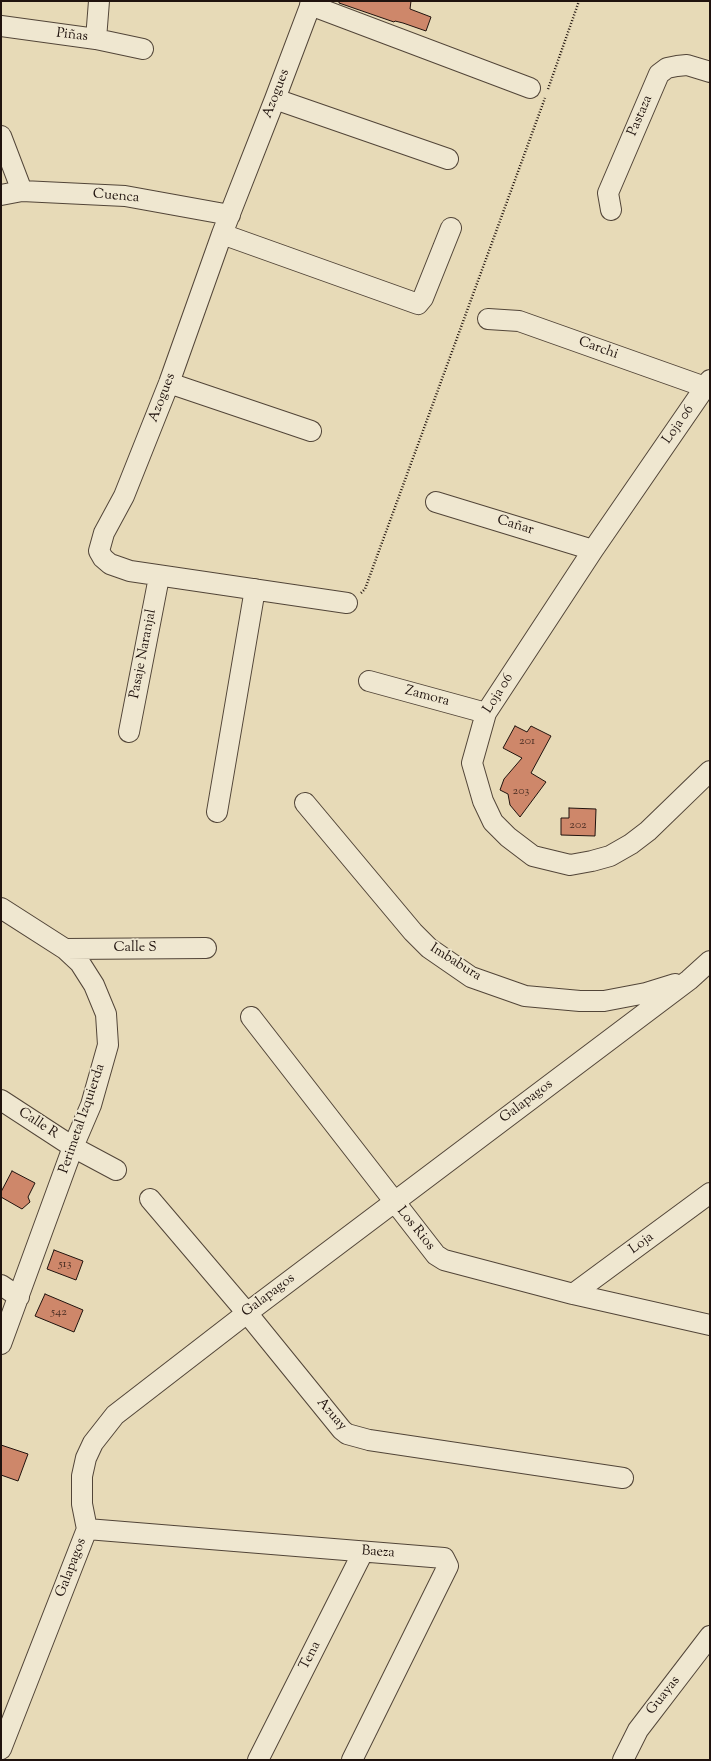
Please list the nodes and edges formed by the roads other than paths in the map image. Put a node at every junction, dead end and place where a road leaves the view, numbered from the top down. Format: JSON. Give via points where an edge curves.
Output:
{"nodes":[{"id":1,"x":99,"y":1,"type":"edge"},
{"id":2,"x":311,"y":3,"type":"edge"},
{"id":3,"x":1,"y":26,"type":"edge"},
{"id":4,"x":96,"y":39,"type":"junction"},
{"id":5,"x":143,"y":50,"type":"dead end"},
{"id":6,"x":710,"y":72,"type":"edge"},
{"id":7,"x":530,"y":88,"type":"dead end"},
{"id":8,"x":276,"y":99,"type":"junction"},
{"id":9,"x":1,"y":136,"type":"edge"},
{"id":10,"x":448,"y":159,"type":"dead end"},
{"id":11,"x":22,"y":191,"type":"junction"},
{"id":12,"x":1,"y":195,"type":"edge"},
{"id":13,"x":611,"y":210,"type":"dead end"},
{"id":14,"x":230,"y":215,"type":"junction"},
{"id":15,"x":451,"y":228,"type":"dead end"},
{"id":16,"x":222,"y":234,"type":"junction"},
{"id":17,"x":488,"y":319,"type":"dead end"},
{"id":18,"x":169,"y":383,"type":"junction"},
{"id":19,"x":707,"y":384,"type":"edge"},
{"id":20,"x":311,"y":431,"type":"dead end"},
{"id":21,"x":436,"y":502,"type":"dead end"},
{"id":22,"x":593,"y":550,"type":"junction"},
{"id":23,"x":159,"y":576,"type":"junction"},
{"id":24,"x":255,"y":589,"type":"junction"},
{"id":25,"x":346,"y":603,"type":"road end"},
{"id":26,"x":369,"y":681,"type":"dead end"},
{"id":27,"x":486,"y":713,"type":"junction"},
{"id":28,"x":129,"y":732,"type":"dead end"},
{"id":29,"x":710,"y":771,"type":"edge"},
{"id":30,"x":305,"y":803,"type":"dead end"},
{"id":31,"x":217,"y":812,"type":"dead end"},
{"id":32,"x":1,"y":908,"type":"edge"},
{"id":33,"x":206,"y":948,"type":"dead end"},
{"id":34,"x":65,"y":950,"type":"junction"},
{"id":35,"x":710,"y":962,"type":"edge"},
{"id":36,"x":689,"y":980,"type":"junction"},
{"id":37,"x":251,"y":1017,"type":"dead end"},
{"id":38,"x":1,"y":1100,"type":"edge"},
{"id":39,"x":73,"y":1147,"type":"junction"},
{"id":40,"x":116,"y":1170,"type":"dead end"},
{"id":41,"x":710,"y":1193,"type":"edge"},
{"id":42,"x":150,"y":1199,"type":"dead end"},
{"id":43,"x":394,"y":1202,"type":"junction"},
{"id":44,"x":1,"y":1285,"type":"edge"},
{"id":45,"x":573,"y":1294,"type":"junction"},
{"id":46,"x":19,"y":1297,"type":"junction"},
{"id":47,"x":247,"y":1313,"type":"junction"},
{"id":48,"x":710,"y":1325,"type":"edge"},
{"id":49,"x":1,"y":1344,"type":"edge"},
{"id":50,"x":623,"y":1478,"type":"dead end"},
{"id":51,"x":87,"y":1529,"type":"junction"},
{"id":52,"x":363,"y":1552,"type":"junction"},
{"id":53,"x":710,"y":1636,"type":"edge"},
{"id":54,"x":1,"y":1749,"type":"edge"},
{"id":55,"x":258,"y":1760,"type":"edge"},
{"id":56,"x":352,"y":1760,"type":"edge"},
{"id":57,"x":623,"y":1760,"type":"edge"}],
"edges":[{"from":1,"to":4,"type":"street"},
{"from":2,"to":7,"type":"street"},
{"from":2,"to":8,"type":"street","name":"Azogues"},
{"from":3,"to":4,"type":"street","name":"Piñas"},
{"from":4,"to":5,"type":"street","name":"Piñas"},
{"from":6,"to":13,"type":"street","name":"Pastaza","via":[[686,65],[667,68],[659,74],[608,193]]},
{"from":8,"to":10,"type":"street"},
{"from":8,"to":14,"type":"street","name":"Azogues"},
{"from":9,"to":11,"type":"street"},
{"from":11,"to":12,"type":"street","name":"Cuenca"},
{"from":11,"to":14,"type":"street","name":"Cuenca","via":[[125,196]]},
{"from":14,"to":16,"type":"street","name":"Azogues"},
{"from":15,"to":16,"type":"street","via":[[423,298],[418,304]]},
{"from":16,"to":18,"type":"street","name":"Azogues"},
{"from":17,"to":19,"type":"street","name":"Carchi","via":[[519,321]]},
{"from":18,"to":20,"type":"street"},
{"from":18,"to":23,"type":"street","name":"Azogues","via":[[124,496],[104,533],[100,551],[110,564],[130,572]]},
{"from":19,"to":22,"type":"street","name":"Loja 06"},
{"from":21,"to":22,"type":"street","name":"Cañar"},
{"from":22,"to":27,"type":"street","name":"Loja 06"},
{"from":23,"to":24,"type":"street","name":"Azogues"},
{"from":23,"to":28,"type":"street","name":"Pasaje Naranjal"},
{"from":24,"to":25,"type":"street","name":"Azogues"},
{"from":24,"to":31,"type":"street"},
{"from":26,"to":27,"type":"street","name":"Zamora"},
{"from":27,"to":29,"type":"street","name":"Loja 06","via":[[472,763],[483,801],[493,822],[508,838],[533,856],[570,865],[610,856],[648,831]]},
{"from":30,"to":36,"type":"street","name":"Imbabura","via":[[413,932],[429,948],[471,977],[525,996],[604,1001],[646,993]]},
{"from":32,"to":34,"type":"street","name":"Perimetal Izquierda"},
{"from":33,"to":34,"type":"street","name":"Calle S"},
{"from":34,"to":39,"type":"street","name":"Perimetal Izquierda","via":[[80,963],[94,985],[106,1014],[108,1046],[91,1105]]},
{"from":35,"to":36,"type":"street","name":"Galapagos"},
{"from":36,"to":43,"type":"street","name":"Galapagos"},
{"from":37,"to":43,"type":"street","name":"Los Rios"},
{"from":38,"to":39,"type":"street","name":"Calle R"},
{"from":39,"to":40,"type":"street","name":"Calle R"},
{"from":39,"to":46,"type":"street","name":"Perimetal Izquierda"},
{"from":41,"to":45,"type":"street","name":"Loja"},
{"from":42,"to":47,"type":"street","name":"Azuay"},
{"from":43,"to":45,"type":"street","name":"Los Rios","via":[[436,1255],[444,1260]]},
{"from":43,"to":47,"type":"street","name":"Galapagos"},
{"from":44,"to":46,"type":"street"},
{"from":45,"to":48,"type":"street","name":"Los Rios"},
{"from":46,"to":49,"type":"street","name":"Perimetal Izquierda"},
{"from":47,"to":50,"type":"street","name":"Azuay","via":[[347,1434],[369,1440]]},
{"from":47,"to":51,"type":"street","name":"Galapagos","via":[[115,1415],[106,1426],[86,1458],[82,1476],[82,1504]]},
{"from":51,"to":52,"type":"street","name":"Baeza"},
{"from":51,"to":54,"type":"street","name":"Galapagos"},
{"from":52,"to":55,"type":"street","name":"Tena"},
{"from":52,"to":56,"type":"street","name":"Baeza","via":[[444,1558],[448,1566]]},
{"from":53,"to":57,"type":"street","name":"Guayas","via":[[638,1730]]}]}
